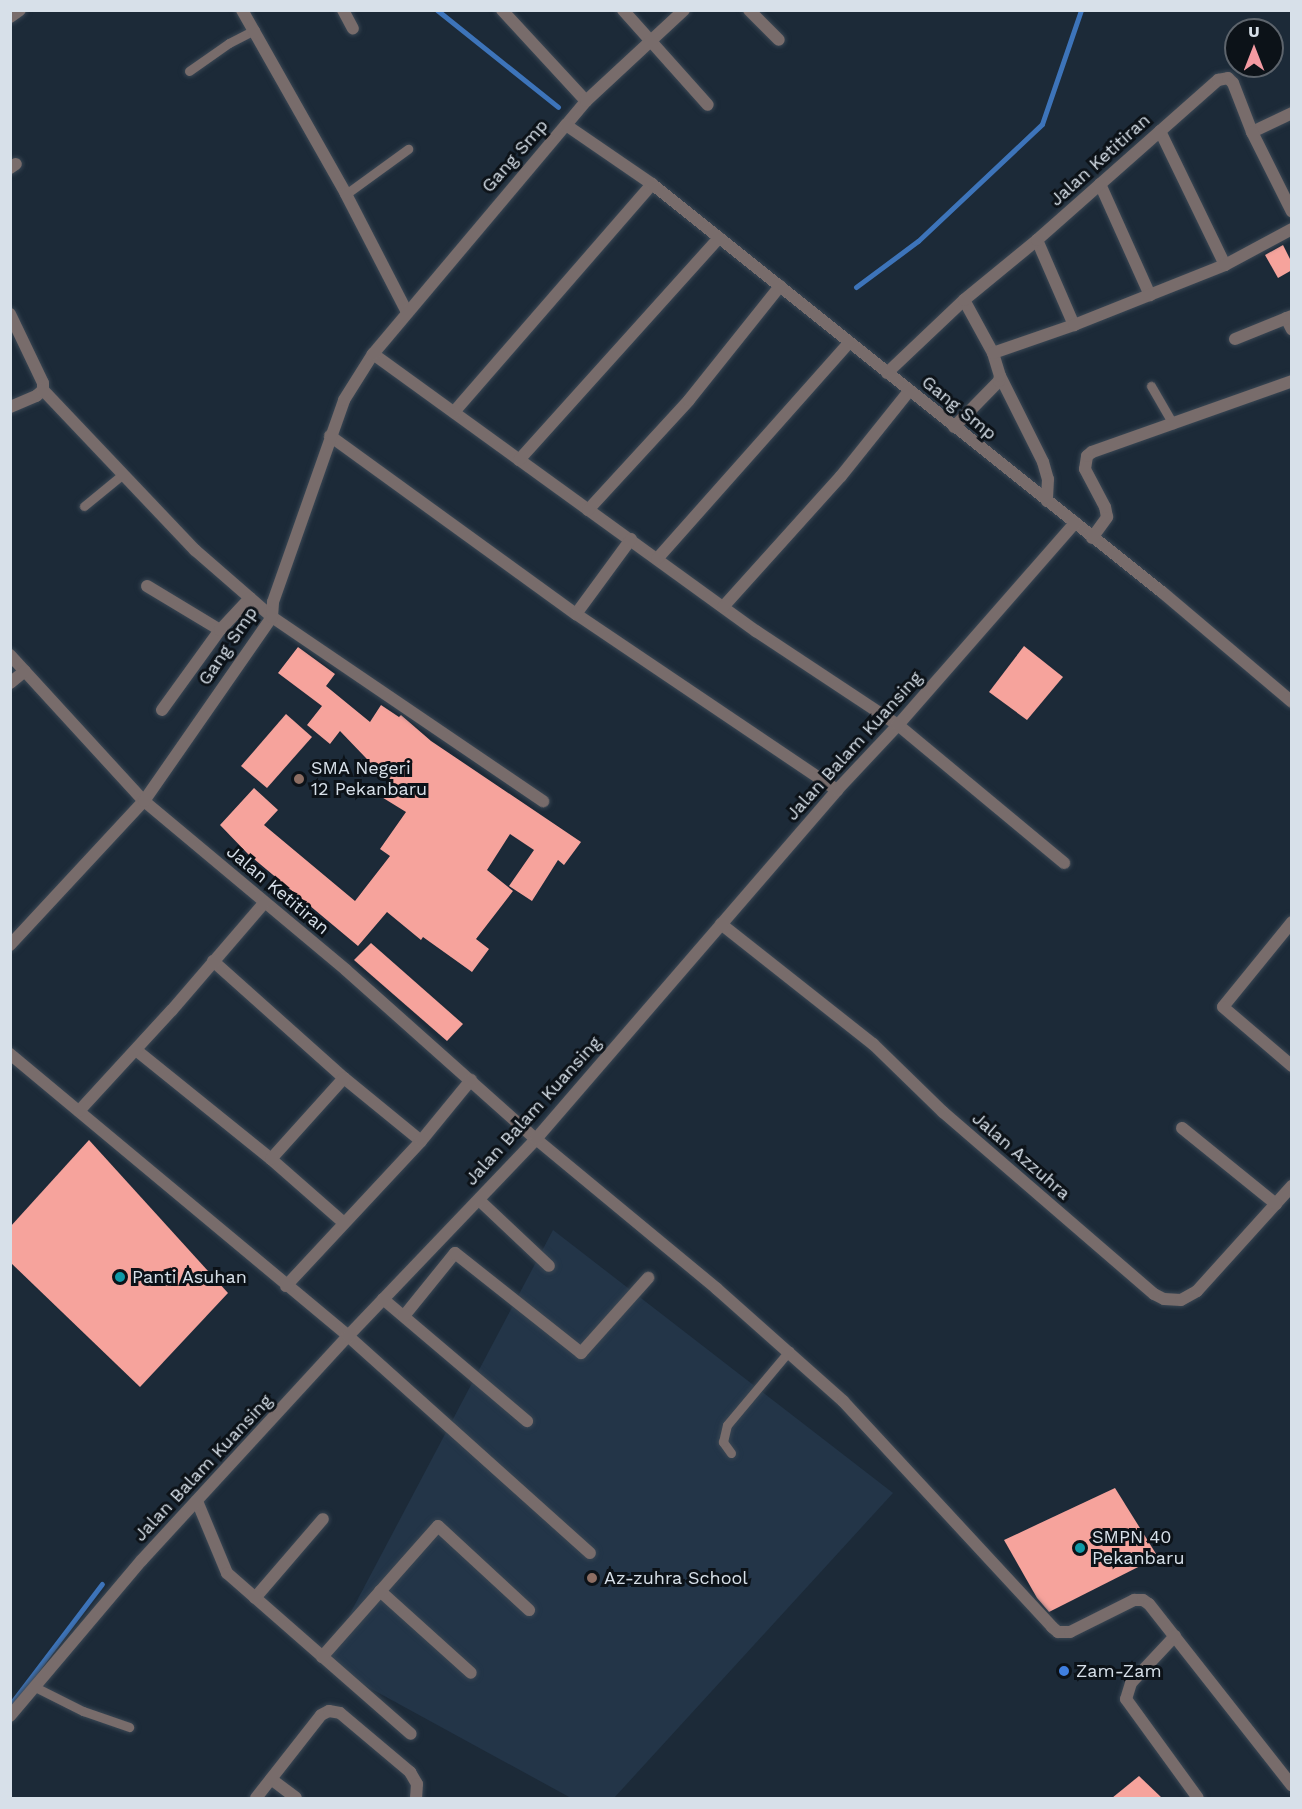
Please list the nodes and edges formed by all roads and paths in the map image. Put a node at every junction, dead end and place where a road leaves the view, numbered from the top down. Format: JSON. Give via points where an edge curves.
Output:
{"nodes":[{"id":1,"x":20,"y":10,"type":"edge"},
{"id":2,"x":242,"y":10,"type":"edge"},
{"id":3,"x":343,"y":10,"type":"edge"},
{"id":4,"x":502,"y":10,"type":"edge"},
{"id":5,"x":623,"y":10,"type":"edge"},
{"id":6,"x":684,"y":10,"type":"edge"},
{"id":7,"x":749,"y":10,"type":"edge"},
{"id":8,"x":10,"y":17,"type":"edge"},
{"id":9,"x":353,"y":29,"type":"dead end"},
{"id":10,"x":255,"y":30,"type":"junction"},
{"id":11,"x":779,"y":40,"type":"dead end"},
{"id":12,"x":651,"y":41,"type":"junction"},
{"id":13,"x":189,"y":71,"type":"dead end"},
{"id":14,"x":586,"y":101,"type":"junction"},
{"id":15,"x":708,"y":105,"type":"dead end"},
{"id":16,"x":1292,"y":113,"type":"edge"},
{"id":17,"x":566,"y":125,"type":"junction"},
{"id":18,"x":1160,"y":131,"type":"junction"},
{"id":19,"x":1252,"y":132,"type":"junction"},
{"id":20,"x":408,"y":149,"type":"dead end"},
{"id":21,"x":652,"y":183,"type":"junction"},
{"id":22,"x":1100,"y":184,"type":"junction"},
{"id":23,"x":346,"y":194,"type":"junction"},
{"id":24,"x":1292,"y":212,"type":"edge"},
{"id":25,"x":1292,"y":229,"type":"edge"},
{"id":26,"x":719,"y":238,"type":"junction"},
{"id":27,"x":1037,"y":240,"type":"junction"},
{"id":28,"x":1225,"y":266,"type":"junction"},
{"id":29,"x":780,"y":286,"type":"junction"},
{"id":30,"x":1149,"y":295,"type":"junction"},
{"id":31,"x":964,"y":300,"type":"junction"},
{"id":32,"x":407,"y":312,"type":"junction"},
{"id":33,"x":10,"y":314,"type":"edge"},
{"id":34,"x":1289,"y":317,"type":"edge"},
{"id":35,"x":1074,"y":325,"type":"junction"},
{"id":36,"x":1292,"y":330,"type":"edge"},
{"id":37,"x":1235,"y":339,"type":"dead end"},
{"id":38,"x":849,"y":343,"type":"junction"},
{"id":39,"x":993,"y":353,"type":"junction"},
{"id":40,"x":373,"y":354,"type":"junction"},
{"id":41,"x":887,"y":373,"type":"junction"},
{"id":42,"x":1000,"y":376,"type":"junction"},
{"id":43,"x":1292,"y":381,"type":"edge"},
{"id":44,"x":1151,"y":386,"type":"dead end"},
{"id":45,"x":43,"y":390,"type":"junction"},
{"id":46,"x":909,"y":391,"type":"junction"},
{"id":47,"x":10,"y":407,"type":"edge"},
{"id":48,"x":454,"y":412,"type":"junction"},
{"id":49,"x":1173,"y":424,"type":"junction"},
{"id":50,"x":954,"y":426,"type":"junction"},
{"id":51,"x":330,"y":436,"type":"junction"},
{"id":52,"x":519,"y":460,"type":"junction"},
{"id":53,"x":123,"y":474,"type":"junction"},
{"id":54,"x":1047,"y":501,"type":"junction"},
{"id":55,"x":84,"y":506,"type":"dead end"},
{"id":56,"x":588,"y":510,"type":"junction"},
{"id":57,"x":1075,"y":523,"type":"junction"},
{"id":58,"x":1092,"y":538,"type":"junction"},
{"id":59,"x":631,"y":539,"type":"junction"},
{"id":60,"x":657,"y":559,"type":"junction"},
{"id":61,"x":147,"y":586,"type":"dead end"},
{"id":62,"x":250,"y":598,"type":"junction"},
{"id":63,"x":723,"y":607,"type":"junction"},
{"id":64,"x":576,"y":615,"type":"junction"},
{"id":65,"x":272,"y":617,"type":"junction"},
{"id":66,"x":220,"y":630,"type":"junction"},
{"id":67,"x":10,"y":655,"type":"edge"},
{"id":68,"x":25,"y":671,"type":"junction"},
{"id":69,"x":10,"y":683,"type":"edge"},
{"id":70,"x":1292,"y":702,"type":"edge"},
{"id":71,"x":162,"y":710,"type":"dead end"},
{"id":72,"x":898,"y":724,"type":"junction"},
{"id":73,"x":837,"y":790,"type":"junction"},
{"id":74,"x":144,"y":801,"type":"junction"},
{"id":75,"x":543,"y":801,"type":"dead end"},
{"id":76,"x":1064,"y":863,"type":"dead end"},
{"id":77,"x":264,"y":903,"type":"junction"},
{"id":78,"x":1292,"y":922,"type":"edge"},
{"id":79,"x":721,"y":924,"type":"junction"},
{"id":80,"x":10,"y":945,"type":"edge"},
{"id":81,"x":213,"y":961,"type":"junction"},
{"id":82,"x":136,"y":1050,"type":"junction"},
{"id":83,"x":10,"y":1054,"type":"edge"},
{"id":84,"x":1292,"y":1066,"type":"edge"},
{"id":85,"x":344,"y":1078,"type":"junction"},
{"id":86,"x":471,"y":1080,"type":"junction"},
{"id":87,"x":79,"y":1111,"type":"junction"},
{"id":88,"x":1182,"y":1128,"type":"dead end"},
{"id":89,"x":536,"y":1139,"type":"junction"},
{"id":90,"x":421,"y":1141,"type":"junction"},
{"id":91,"x":271,"y":1159,"type":"junction"},
{"id":92,"x":1292,"y":1186,"type":"edge"},
{"id":93,"x":478,"y":1200,"type":"junction"},
{"id":94,"x":1276,"y":1204,"type":"junction"},
{"id":95,"x":344,"y":1223,"type":"junction"},
{"id":96,"x":549,"y":1266,"type":"dead end"},
{"id":97,"x":648,"y":1278,"type":"dead end"},
{"id":98,"x":286,"y":1286,"type":"junction"},
{"id":99,"x":383,"y":1299,"type":"junction"},
{"id":100,"x":404,"y":1316,"type":"junction"},
{"id":101,"x":348,"y":1336,"type":"junction"},
{"id":102,"x":789,"y":1351,"type":"junction"},
{"id":103,"x":527,"y":1421,"type":"dead end"},
{"id":104,"x":731,"y":1453,"type":"dead end"},
{"id":105,"x":197,"y":1501,"type":"junction"},
{"id":106,"x":323,"y":1519,"type":"dead end"},
{"id":107,"x":590,"y":1553,"type":"dead end"},
{"id":108,"x":380,"y":1591,"type":"junction"},
{"id":109,"x":255,"y":1598,"type":"junction"},
{"id":110,"x":529,"y":1610,"type":"dead end"},
{"id":111,"x":1176,"y":1635,"type":"junction"},
{"id":112,"x":322,"y":1657,"type":"junction"},
{"id":113,"x":471,"y":1673,"type":"dead end"},
{"id":114,"x":34,"y":1687,"type":"junction"},
{"id":115,"x":10,"y":1716,"type":"edge"},
{"id":116,"x":129,"y":1728,"type":"dead end"},
{"id":117,"x":411,"y":1734,"type":"dead end"},
{"id":118,"x":271,"y":1779,"type":"junction"},
{"id":119,"x":1292,"y":1786,"type":"edge"},
{"id":120,"x":256,"y":1798,"type":"edge"},
{"id":121,"x":296,"y":1798,"type":"edge"},
{"id":122,"x":416,"y":1798,"type":"edge"},
{"id":123,"x":1198,"y":1798,"type":"edge"}],
"edges":[{"from":1,"to":8,"type":"street"},
{"from":2,"to":10,"type":"street"},
{"from":3,"to":9,"type":"street"},
{"from":4,"to":14,"type":"street"},
{"from":5,"to":12,"type":"street"},
{"from":6,"to":12,"type":"street"},
{"from":7,"to":11,"type":"street"},
{"from":10,"to":13,"type":"lane"},
{"from":10,"to":23,"type":"street"},
{"from":12,"to":14,"type":"street"},
{"from":12,"to":15,"type":"street"},
{"from":14,"to":17,"type":"street"},
{"from":16,"to":19,"type":"street"},
{"from":17,"to":21,"type":"street","name":"Gang Smp"},
{"from":17,"to":32,"type":"street","name":"Gang Smp"},
{"from":18,"to":19,"type":"street","name":"Jalan Ketitiran","via":[[1218,80],[1228,78]]},
{"from":18,"to":22,"type":"street","name":"Jalan Ketitiran"},
{"from":18,"to":28,"type":"street"},
{"from":19,"to":24,"type":"street","name":"Jalan Ketitiran"},
{"from":20,"to":23,"type":"lane"},
{"from":21,"to":26,"type":"street","name":"Gang Smp"},
{"from":21,"to":48,"type":"street"},
{"from":22,"to":27,"type":"street","name":"Jalan Ketitiran"},
{"from":22,"to":30,"type":"street"},
{"from":23,"to":32,"type":"street"},
{"from":25,"to":28,"type":"street"},
{"from":26,"to":29,"type":"street","name":"Gang Smp"},
{"from":26,"to":52,"type":"street"},
{"from":27,"to":31,"type":"street","name":"Jalan Ketitiran"},
{"from":27,"to":35,"type":"street"},
{"from":28,"to":30,"type":"street"},
{"from":29,"to":38,"type":"street","name":"Gang Smp"},
{"from":29,"to":56,"type":"street","via":[[689,400]]},
{"from":30,"to":35,"type":"street"},
{"from":31,"to":39,"type":"street"},
{"from":31,"to":41,"type":"street","name":"Jalan Ketitiran"},
{"from":32,"to":40,"type":"street","name":"Gang Smp"},
{"from":33,"to":45,"type":"street"},
{"from":34,"to":36,"type":"street"},
{"from":34,"to":37,"type":"street"},
{"from":35,"to":39,"type":"street"},
{"from":38,"to":41,"type":"street","name":"Gang Smp"},
{"from":38,"to":60,"type":"street"},
{"from":39,"to":42,"type":"street"},
{"from":40,"to":48,"type":"street"},
{"from":40,"to":51,"type":"street","name":"Gang Smp","via":[[344,400]]},
{"from":41,"to":46,"type":"street","name":"Gang Smp"},
{"from":42,"to":50,"type":"street","via":[[997,385]]},
{"from":42,"to":54,"type":"street","via":[[1043,462],[1048,479]]},
{"from":43,"to":49,"type":"street"},
{"from":44,"to":49,"type":"lane"},
{"from":45,"to":47,"type":"street"},
{"from":45,"to":53,"type":"street"},
{"from":46,"to":50,"type":"street","name":"Gang Smp"},
{"from":46,"to":63,"type":"street","via":[[841,476]]},
{"from":48,"to":52,"type":"street"},
{"from":49,"to":58,"type":"street","via":[[1087,456],[1085,469],[1107,517]]},
{"from":50,"to":54,"type":"street","name":"Gang Smp"},
{"from":51,"to":64,"type":"street"},
{"from":51,"to":65,"type":"street","name":"Gang Smp","via":[[273,602]]},
{"from":52,"to":56,"type":"street"},
{"from":53,"to":55,"type":"lane"},
{"from":53,"to":62,"type":"street","via":[[195,550]]},
{"from":54,"to":57,"type":"street","name":"Gang Smp"},
{"from":56,"to":59,"type":"street"},
{"from":57,"to":58,"type":"street","name":"Gang Smp"},
{"from":57,"to":72,"type":"street","name":"Jalan Balam Kuansing"},
{"from":58,"to":70,"type":"street","name":"Gang Smp"},
{"from":59,"to":60,"type":"street"},
{"from":59,"to":64,"type":"street"},
{"from":60,"to":63,"type":"street"},
{"from":61,"to":66,"type":"street"},
{"from":62,"to":65,"type":"street"},
{"from":62,"to":66,"type":"street"},
{"from":63,"to":72,"type":"street"},
{"from":64,"to":73,"type":"street"},
{"from":65,"to":74,"type":"street","name":"Gang Smp"},
{"from":65,"to":75,"type":"street"},
{"from":66,"to":71,"type":"street"},
{"from":67,"to":68,"type":"street","name":"Jalan Ketitiran"},
{"from":68,"to":69,"type":"street"},
{"from":68,"to":74,"type":"street","name":"Jalan Ketitiran"},
{"from":72,"to":73,"type":"street","name":"Jalan Balam Kuansing"},
{"from":72,"to":76,"type":"street"},
{"from":73,"to":79,"type":"street","name":"Jalan Balam Kuansing"},
{"from":74,"to":77,"type":"street","name":"Jalan Ketitiran"},
{"from":74,"to":80,"type":"street","name":"Gang Smp"},
{"from":77,"to":81,"type":"street"},
{"from":77,"to":86,"type":"street","name":"Jalan Ketitiran"},
{"from":78,"to":84,"type":"street","via":[[1222,1007]]},
{"from":79,"to":89,"type":"street","name":"Jalan Balam Kuansing"},
{"from":79,"to":94,"type":"street","name":"Jalan Azzuhra","via":[[873,1044],[943,1112],[1154,1294],[1172,1301],[1197,1291]]},
{"from":81,"to":82,"type":"street"},
{"from":81,"to":85,"type":"street"},
{"from":82,"to":87,"type":"street"},
{"from":82,"to":91,"type":"street"},
{"from":83,"to":87,"type":"street"},
{"from":85,"to":90,"type":"street"},
{"from":85,"to":91,"type":"street"},
{"from":86,"to":89,"type":"street","name":"Jalan Ketitiran"},
{"from":86,"to":90,"type":"street"},
{"from":87,"to":98,"type":"street"},
{"from":88,"to":94,"type":"street"},
{"from":89,"to":93,"type":"street","name":"Jalan Balam Kuansing"},
{"from":89,"to":102,"type":"street","name":"Jalan Ketitiran"},
{"from":90,"to":95,"type":"street"},
{"from":91,"to":95,"type":"street"},
{"from":92,"to":94,"type":"street","name":"Jalan Azzuhra"},
{"from":93,"to":96,"type":"street"},
{"from":93,"to":99,"type":"street","name":"Jalan Balam Kuansing"},
{"from":95,"to":98,"type":"street"},
{"from":97,"to":100,"type":"street","via":[[581,1353],[454,1253]]},
{"from":98,"to":101,"type":"street"},
{"from":99,"to":100,"type":"street"},
{"from":99,"to":101,"type":"street","name":"Jalan Balam Kuansing"},
{"from":100,"to":103,"type":"street"},
{"from":101,"to":105,"type":"street","name":"Jalan Balam Kuansing"},
{"from":101,"to":107,"type":"street"},
{"from":102,"to":104,"type":"lane","via":[[727,1425],[723,1438]]},
{"from":102,"to":111,"type":"street","name":"Jalan Ketitiran","via":[[871,1428],[1052,1627],[1064,1633],[1076,1630],[1139,1599],[1149,1604]]},
{"from":105,"to":109,"type":"street","via":[[227,1573]]},
{"from":105,"to":114,"type":"street","name":"Jalan Balam Kuansing"},
{"from":106,"to":109,"type":"street"},
{"from":108,"to":110,"type":"street","via":[[438,1526]]},
{"from":108,"to":112,"type":"street"},
{"from":108,"to":113,"type":"street"},
{"from":109,"to":112,"type":"street"},
{"from":111,"to":119,"type":"street"},
{"from":111,"to":123,"type":"street","via":[[1131,1683],[1126,1699]]},
{"from":112,"to":117,"type":"street"},
{"from":114,"to":115,"type":"street","name":"Jalan Balam Kuansing"},
{"from":114,"to":116,"type":"lane","via":[[83,1712]]},
{"from":118,"to":120,"type":"street"},
{"from":118,"to":121,"type":"street"},
{"from":118,"to":122,"type":"street","via":[[321,1715],[334,1712],[410,1772],[417,1784]]}]}
